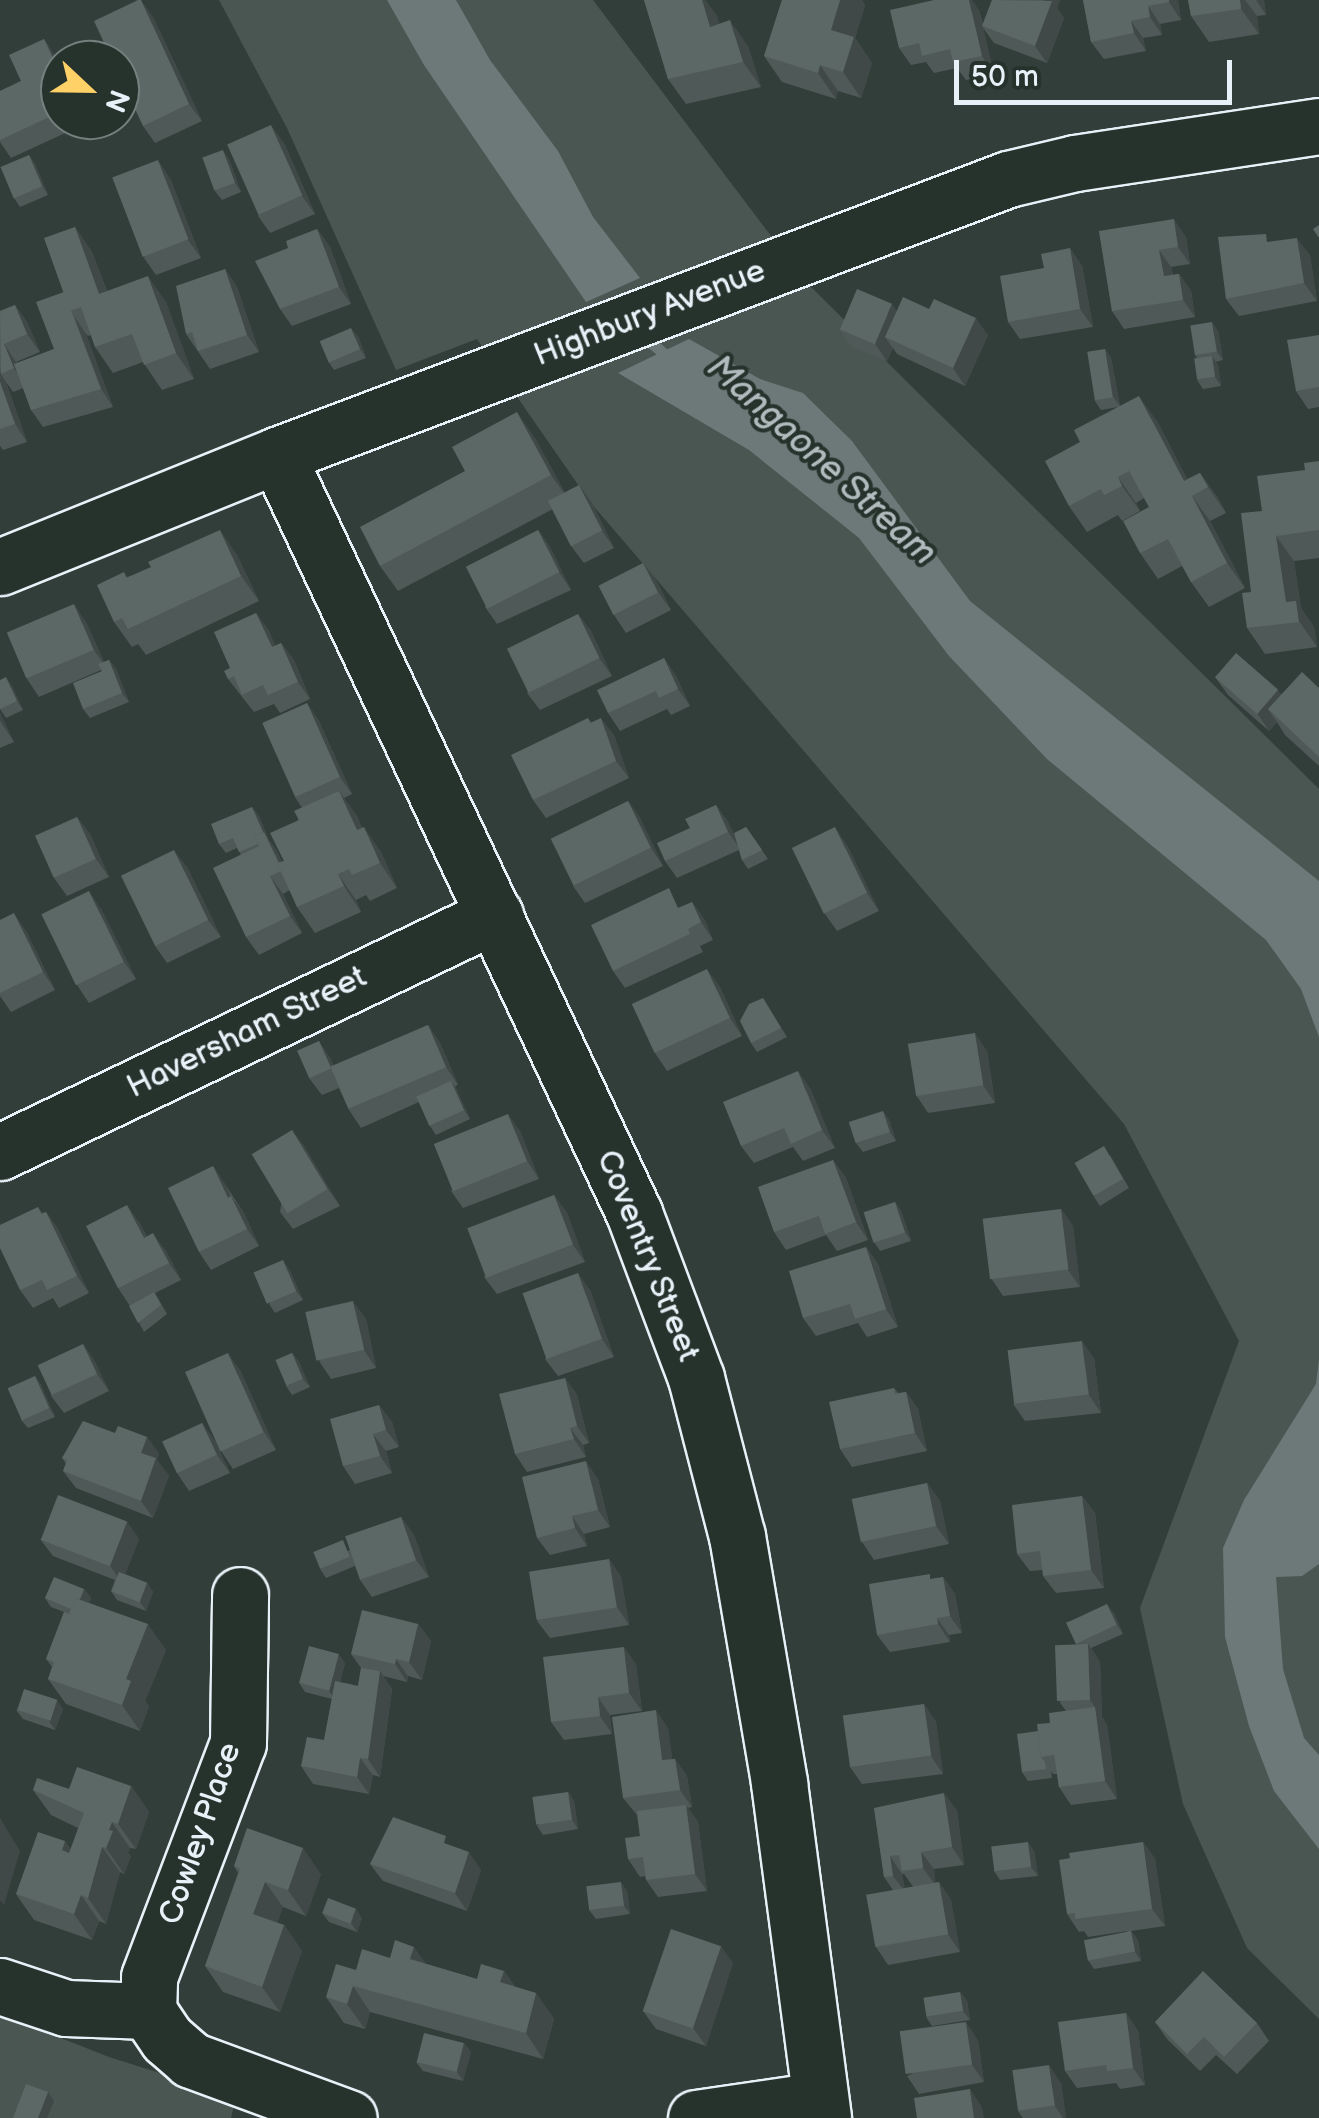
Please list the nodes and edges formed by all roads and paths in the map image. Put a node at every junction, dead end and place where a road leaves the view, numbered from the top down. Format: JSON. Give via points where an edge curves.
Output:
{"nodes":[{"id":1,"x":1319,"y":126,"type":"edge"},
{"id":2,"x":277,"y":455,"type":"junction"},
{"id":3,"x":0,"y":567,"type":"edge"},
{"id":4,"x":494,"y":915,"type":"junction"},
{"id":5,"x":0,"y":1152,"type":"edge"},
{"id":6,"x":240,"y":1594,"type":"dead end"},
{"id":7,"x":0,"y":1986,"type":"edge"},
{"id":8,"x":148,"y":2011,"type":"junction"},
{"id":9,"x":271,"y":2106,"type":"edge"},
{"id":10,"x":822,"y":2109,"type":"edge"},
{"id":11,"x":349,"y":2118,"type":"edge"},
{"id":12,"x":696,"y":2118,"type":"edge"}],
"edges":[{"from":1,"to":2,"type":"street","name":"Highbury Avenue","via":[[1008,179]]},
{"from":2,"to":3,"type":"street","name":"Highbury Avenue"},
{"from":2,"to":4,"type":"street","name":"Coventry Street"},
{"from":4,"to":5,"type":"street","name":"Haversham Street"},
{"from":4,"to":10,"type":"street","name":"Coventry Street","via":[[655,1262],[714,1441],[779,1783]]},
{"from":6,"to":8,"type":"street","name":"Cowley Place","via":[[238,1743],[150,1977]]},
{"from":7,"to":8,"type":"street","via":[[66,2008]]},
{"from":8,"to":9,"type":"street","via":[[191,2060]]},
{"from":9,"to":11,"type":"street"},
{"from":10,"to":12,"type":"street"}]}
